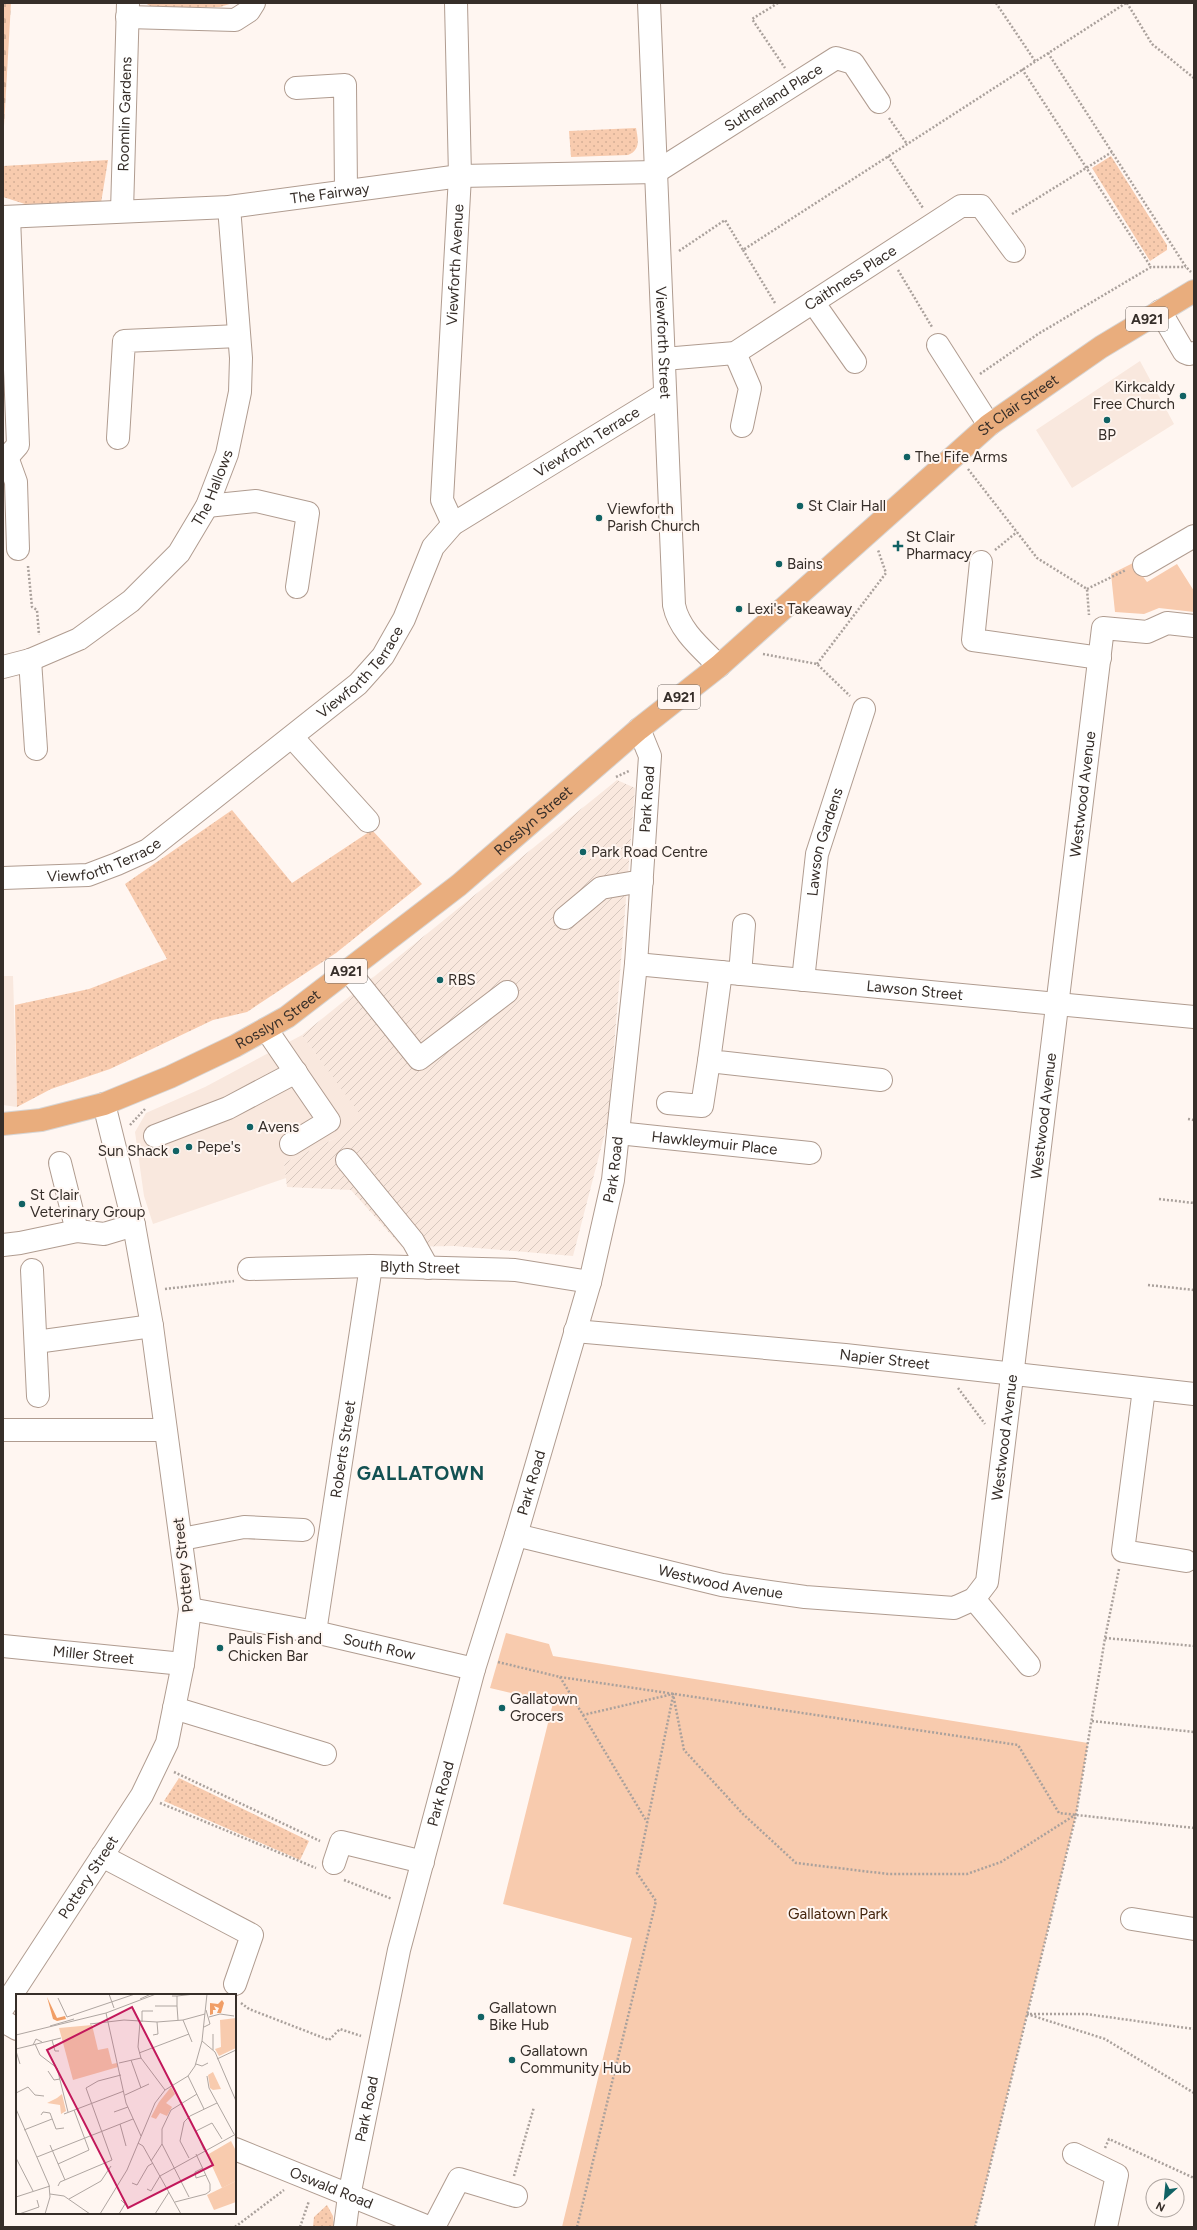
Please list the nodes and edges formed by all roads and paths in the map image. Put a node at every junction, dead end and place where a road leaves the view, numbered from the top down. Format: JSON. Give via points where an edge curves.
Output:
{"nodes":[{"id":1,"x":254,"y":3,"type":"edge"},
{"id":2,"x":456,"y":3,"type":"edge"},
{"id":3,"x":649,"y":3,"type":"edge"},
{"id":4,"x":778,"y":3,"type":"edge"},
{"id":5,"x":996,"y":3,"type":"edge"},
{"id":6,"x":1126,"y":3,"type":"edge"},
{"id":7,"x":128,"y":10,"type":"edge"},
{"id":8,"x":1048,"y":53,"type":"junction"},
{"id":9,"x":1036,"y":61,"type":"junction"},
{"id":10,"x":1022,"y":69,"type":"junction"},
{"id":11,"x":1194,"y":78,"type":"edge"},
{"id":12,"x":795,"y":84,"type":"junction"},
{"id":13,"x":296,"y":88,"type":"dead end"},
{"id":14,"x":879,"y":102,"type":"joint"},
{"id":15,"x":907,"y":144,"type":"junction"},
{"id":16,"x":1112,"y":152,"type":"junction"},
{"id":17,"x":888,"y":156,"type":"junction"},
{"id":18,"x":1086,"y":168,"type":"junction"},
{"id":19,"x":656,"y":172,"type":"junction"},
{"id":20,"x":460,"y":176,"type":"junction"},
{"id":21,"x":346,"y":191,"type":"junction"},
{"id":22,"x":229,"y":207,"type":"junction"},
{"id":23,"x":122,"y":211,"type":"junction"},
{"id":24,"x":6,"y":217,"type":"edge"},
{"id":25,"x":934,"y":223,"type":"junction"},
{"id":26,"x":995,"y":224,"type":"junction"},
{"id":27,"x":743,"y":250,"type":"junction"},
{"id":28,"x":1014,"y":251,"type":"dead end"},
{"id":29,"x":888,"y":253,"type":"junction"},
{"id":30,"x":659,"y":265,"type":"junction"},
{"id":31,"x":1151,"y":267,"type":"junction"},
{"id":32,"x":1186,"y":268,"type":"junction"},
{"id":33,"x":1194,"y":275,"type":"edge"},
{"id":34,"x":1194,"y":291,"type":"edge"},
{"id":35,"x":813,"y":302,"type":"junction"},
{"id":36,"x":1160,"y":311,"type":"junction"},
{"id":37,"x":785,"y":320,"type":"junction"},
{"id":38,"x":239,"y":336,"type":"junction"},
{"id":39,"x":938,"y":345,"type":"joint"},
{"id":40,"x":734,"y":353,"type":"junction"},
{"id":41,"x":1194,"y":353,"type":"edge"},
{"id":42,"x":664,"y":359,"type":"junction"},
{"id":43,"x":855,"y":362,"type":"dead end"},
{"id":44,"x":964,"y":385,"type":"junction"},
{"id":45,"x":665,"y":394,"type":"junction"},
{"id":46,"x":989,"y":424,"type":"junction"},
{"id":47,"x":742,"y":426,"type":"dead end"},
{"id":48,"x":118,"y":438,"type":"dead end"},
{"id":49,"x":956,"y":453,"type":"junction"},
{"id":50,"x":5,"y":459,"type":"edge"},
{"id":51,"x":207,"y":506,"type":"junction"},
{"id":52,"x":453,"y":524,"type":"junction"},
{"id":53,"x":871,"y":530,"type":"junction"},
{"id":54,"x":1017,"y":532,"type":"junction"},
{"id":55,"x":1194,"y":536,"type":"edge"},
{"id":56,"x":18,"y":549,"type":"joint"},
{"id":57,"x":981,"y":562,"type":"joint"},
{"id":58,"x":1144,"y":565,"type":"joint"},
{"id":59,"x":296,"y":587,"type":"dead end"},
{"id":60,"x":1087,"y":589,"type":"junction"},
{"id":61,"x":1194,"y":626,"type":"edge"},
{"id":62,"x":1103,"y":628,"type":"junction"},
{"id":63,"x":751,"y":638,"type":"junction"},
{"id":64,"x":35,"y":657,"type":"junction"},
{"id":65,"x":1100,"y":658,"type":"junction"},
{"id":66,"x":817,"y":664,"type":"junction"},
{"id":67,"x":719,"y":666,"type":"junction"},
{"id":68,"x":3,"y":667,"type":"edge"},
{"id":69,"x":864,"y":708,"type":"joint"},
{"id":70,"x":639,"y":728,"type":"junction"},
{"id":71,"x":292,"y":737,"type":"junction"},
{"id":72,"x":36,"y":749,"type":"dead end"},
{"id":73,"x":368,"y":821,"type":"dead end"},
{"id":74,"x":3,"y":878,"type":"edge"},
{"id":75,"x":642,"y":881,"type":"junction"},
{"id":76,"x":565,"y":918,"type":"dead end"},
{"id":77,"x":744,"y":926,"type":"dead end"},
{"id":78,"x":636,"y":964,"type":"junction"},
{"id":79,"x":348,"y":970,"type":"junction"},
{"id":80,"x":731,"y":973,"type":"junction"},
{"id":81,"x":803,"y":980,"type":"junction"},
{"id":82,"x":507,"y":992,"type":"dead end"},
{"id":83,"x":1059,"y":1004,"type":"junction"},
{"id":84,"x":1194,"y":1017,"type":"edge"},
{"id":85,"x":266,"y":1029,"type":"junction"},
{"id":86,"x":709,"y":1061,"type":"junction"},
{"id":87,"x":296,"y":1072,"type":"junction"},
{"id":88,"x":880,"y":1080,"type":"dead end"},
{"id":89,"x":668,"y":1103,"type":"dead end"},
{"id":90,"x":104,"y":1104,"type":"junction"},
{"id":91,"x":1188,"y":1119,"type":"dead end"},
{"id":92,"x":1194,"y":1120,"type":"edge"},
{"id":93,"x":3,"y":1124,"type":"edge"},
{"id":94,"x":618,"y":1133,"type":"junction"},
{"id":95,"x":155,"y":1136,"type":"dead end"},
{"id":96,"x":291,"y":1144,"type":"dead end"},
{"id":97,"x":810,"y":1154,"type":"dead end"},
{"id":98,"x":347,"y":1160,"type":"dead end"},
{"id":99,"x":60,"y":1163,"type":"dead end"},
{"id":100,"x":1159,"y":1199,"type":"dead end"},
{"id":101,"x":1194,"y":1203,"type":"edge"},
{"id":102,"x":134,"y":1225,"type":"junction"},
{"id":103,"x":77,"y":1231,"type":"junction"},
{"id":104,"x":3,"y":1245,"type":"edge"},
{"id":105,"x":371,"y":1266,"type":"junction"},
{"id":106,"x":428,"y":1268,"type":"junction"},
{"id":107,"x":32,"y":1270,"type":"dead end"},
{"id":108,"x":249,"y":1270,"type":"joint"},
{"id":109,"x":590,"y":1282,"type":"junction"},
{"id":110,"x":1148,"y":1284,"type":"dead end"},
{"id":111,"x":1194,"y":1290,"type":"edge"},
{"id":112,"x":146,"y":1291,"type":"junction"},
{"id":113,"x":152,"y":1326,"type":"junction"},
{"id":114,"x":576,"y":1331,"type":"junction"},
{"id":115,"x":36,"y":1342,"type":"junction"},
{"id":116,"x":940,"y":1366,"type":"junction"},
{"id":117,"x":1012,"y":1374,"type":"junction"},
{"id":118,"x":1144,"y":1389,"type":"junction"},
{"id":119,"x":1194,"y":1394,"type":"edge"},
{"id":120,"x":38,"y":1396,"type":"dead end"},
{"id":121,"x":3,"y":1430,"type":"edge"},
{"id":122,"x":165,"y":1430,"type":"junction"},
{"id":123,"x":1003,"y":1447,"type":"junction"},
{"id":124,"x":303,"y":1530,"type":"dead end"},
{"id":125,"x":516,"y":1535,"type":"junction"},
{"id":126,"x":182,"y":1539,"type":"junction"},
{"id":127,"x":1123,"y":1551,"type":"junction"},
{"id":128,"x":1186,"y":1561,"type":"dead end"},
{"id":129,"x":974,"y":1599,"type":"junction"},
{"id":130,"x":190,"y":1609,"type":"junction"},
{"id":131,"x":315,"y":1632,"type":"junction"},
{"id":132,"x":1105,"y":1638,"type":"junction"},
{"id":133,"x":3,"y":1646,"type":"edge"},
{"id":134,"x":1194,"y":1646,"type":"edge"},
{"id":135,"x":476,"y":1663,"type":"junction"},
{"id":136,"x":184,"y":1664,"type":"junction"},
{"id":137,"x":1029,"y":1665,"type":"dead end"},
{"id":138,"x":560,"y":1677,"type":"junction"},
{"id":139,"x":673,"y":1694,"type":"junction"},
{"id":140,"x":174,"y":1708,"type":"junction"},
{"id":141,"x":583,"y":1715,"type":"junction"},
{"id":142,"x":1092,"y":1721,"type":"junction"},
{"id":143,"x":1194,"y":1732,"type":"edge"},
{"id":144,"x":325,"y":1754,"type":"dead end"},
{"id":145,"x":157,"y":1764,"type":"junction"},
{"id":146,"x":142,"y":1795,"type":"junction"},
{"id":147,"x":1076,"y":1815,"type":"junction"},
{"id":148,"x":647,"y":1823,"type":"junction"},
{"id":149,"x":1194,"y":1828,"type":"edge"},
{"id":150,"x":102,"y":1856,"type":"junction"},
{"id":151,"x":423,"y":1862,"type":"junction"},
{"id":152,"x":334,"y":1866,"type":"junction"},
{"id":153,"x":411,"y":1906,"type":"junction"},
{"id":154,"x":1132,"y":1919,"type":"dead end"},
{"id":155,"x":1194,"y":1929,"type":"edge"},
{"id":156,"x":235,"y":1992,"type":"edge"},
{"id":157,"x":3,"y":2008,"type":"edge"},
{"id":158,"x":1027,"y":2014,"type":"junction"},
{"id":159,"x":3,"y":2021,"type":"edge"},
{"id":160,"x":16,"y":2028,"type":"edge"},
{"id":161,"x":1194,"y":2029,"type":"edge"},
{"id":162,"x":380,"y":2042,"type":"junction"},
{"id":163,"x":1194,"y":2093,"type":"edge"},
{"id":164,"x":534,"y":2107,"type":"dead end"},
{"id":165,"x":236,"y":2150,"type":"edge"},
{"id":166,"x":1074,"y":2154,"type":"dead end"},
{"id":167,"x":1097,"y":2165,"type":"junction"},
{"id":168,"x":1194,"y":2178,"type":"edge"},
{"id":169,"x":316,"y":2183,"type":"junction"},
{"id":170,"x":512,"y":2194,"type":"joint"},
{"id":171,"x":349,"y":2196,"type":"junction"},
{"id":172,"x":235,"y":2227,"type":"edge"},
{"id":173,"x":300,"y":2227,"type":"edge"},
{"id":174,"x":345,"y":2227,"type":"edge"},
{"id":175,"x":428,"y":2227,"type":"edge"},
{"id":176,"x":434,"y":2227,"type":"edge"},
{"id":177,"x":577,"y":2227,"type":"edge"},
{"id":178,"x":975,"y":2227,"type":"edge"},
{"id":179,"x":1106,"y":2227,"type":"edge"}],
"edges":[{"from":1,"to":7,"type":"street","name":"Roomlin Gardens","via":[[249,11],[235,20]]},
{"from":2,"to":20,"type":"street","name":"Viewforth Avenue"},
{"from":3,"to":19,"type":"street","name":"Viewforth Street"},
{"from":4,"to":12,"type":"path","via":[[752,19]]},
{"from":5,"to":9,"type":"path"},
{"from":6,"to":8,"type":"path"},
{"from":6,"to":11,"type":"path","via":[[1152,44]]},
{"from":7,"to":23,"type":"street","name":"Roomlin Gardens"},
{"from":8,"to":9,"type":"path"},
{"from":8,"to":16,"type":"path"},
{"from":9,"to":10,"type":"path"},
{"from":10,"to":15,"type":"path"},
{"from":10,"to":18,"type":"path"},
{"from":12,"to":14,"type":"street","name":"Sutherland Place","via":[[836,58],[853,63]]},
{"from":12,"to":19,"type":"street","name":"Sutherland Place"},
{"from":13,"to":21,"type":"street","via":[[345,85]]},
{"from":14,"to":15,"type":"path"},
{"from":15,"to":17,"type":"path"},
{"from":16,"to":18,"type":"path"},
{"from":16,"to":32,"type":"path"},
{"from":17,"to":25,"type":"path"},
{"from":17,"to":27,"type":"path"},
{"from":18,"to":26,"type":"path"},
{"from":18,"to":31,"type":"path"},
{"from":19,"to":20,"type":"street","name":"The Fairway"},
{"from":19,"to":30,"type":"street","name":"Viewforth Street"},
{"from":20,"to":21,"type":"street","name":"The Fairway"},
{"from":20,"to":52,"type":"street","name":"Viewforth Avenue","via":[[442,500]]},
{"from":21,"to":22,"type":"street","name":"The Fairway"},
{"from":22,"to":23,"type":"street","name":"The Fairway"},
{"from":22,"to":38,"type":"street","name":"The Hallows"},
{"from":23,"to":24,"type":"street","name":"The Fairway"},
{"from":24,"to":50,"type":"street","via":[[18,445]]},
{"from":25,"to":26,"type":"street","name":"Caithness Place","via":[[961,206],[981,206]]},
{"from":25,"to":29,"type":"street","name":"Caithness Place"},
{"from":26,"to":28,"type":"street","name":"Caithness Place"},
{"from":27,"to":30,"type":"path","via":[[725,220]]},
{"from":27,"to":37,"type":"path"},
{"from":29,"to":35,"type":"street","name":"Caithness Place"},
{"from":29,"to":39,"type":"path","via":[[932,325]]},
{"from":30,"to":42,"type":"street","name":"Viewforth Street"},
{"from":31,"to":32,"type":"path"},
{"from":31,"to":44,"type":"path","via":[[1038,334]]},
{"from":32,"to":33,"type":"path"},
{"from":34,"to":36,"type":"main road","name":"St Clair Street","number":"A921"},
{"from":35,"to":37,"type":"street","name":"Caithness Place"},
{"from":35,"to":43,"type":"street"},
{"from":36,"to":41,"type":"street","via":[[1184,352]]},
{"from":36,"to":46,"type":"main road","name":"St Clair Street","number":"A921","via":[[1101,347]]},
{"from":37,"to":40,"type":"street","name":"Caithness Place"},
{"from":38,"to":48,"type":"street","via":[[124,341]]},
{"from":38,"to":51,"type":"street","name":"The Hallows","via":[[240,392],[226,454]]},
{"from":39,"to":44,"type":"street"},
{"from":40,"to":42,"type":"street","name":"Caithness Place"},
{"from":40,"to":47,"type":"street","via":[[750,388]]},
{"from":42,"to":45,"type":"street","name":"Viewforth Street"},
{"from":44,"to":46,"type":"street"},
{"from":45,"to":52,"type":"street","name":"Viewforth Terrace"},
{"from":45,"to":67,"type":"street","name":"Viewforth Street","via":[[676,617],[688,634]]},
{"from":46,"to":49,"type":"main road","name":"St Clair Street","number":"A921"},
{"from":49,"to":53,"type":"main road","name":"St Clair Street","number":"A921"},
{"from":49,"to":54,"type":"path"},
{"from":50,"to":56,"type":"street","via":[[16,482]]},
{"from":51,"to":59,"type":"street","via":[[256,501],[308,513]]},
{"from":51,"to":64,"type":"street","name":"The Hallows","via":[[179,553],[130,601],[79,639]]},
{"from":52,"to":71,"type":"street","name":"Viewforth Terrace","via":[[433,546],[404,619],[383,656],[358,684]]},
{"from":53,"to":63,"type":"main road","name":"St Clair Street","number":"A921"},
{"from":53,"to":66,"type":"path","via":[[886,573]]},
{"from":54,"to":57,"type":"path"},
{"from":54,"to":60,"type":"path","via":[[1037,558]]},
{"from":55,"to":58,"type":"street"},
{"from":56,"to":64,"type":"path","via":[[28,559],[32,607],[37,610]]},
{"from":57,"to":65,"type":"street","via":[[973,640]]},
{"from":58,"to":60,"type":"path","via":[[1129,568]]},
{"from":60,"to":62,"type":"path","via":[[1090,618]]},
{"from":61,"to":62,"type":"street","via":[[1167,624],[1147,632]]},
{"from":62,"to":65,"type":"street","name":"Westwood Avenue"},
{"from":63,"to":66,"type":"path","via":[[763,655]]},
{"from":63,"to":67,"type":"main road","name":"St Clair Street","number":"A921"},
{"from":64,"to":68,"type":"street","name":"The Hallows"},
{"from":64,"to":72,"type":"street"},
{"from":65,"to":83,"type":"street","name":"Westwood Avenue"},
{"from":66,"to":69,"type":"path"},
{"from":67,"to":70,"type":"main road","name":"St Clair Street","number":"A921"},
{"from":69,"to":81,"type":"street","name":"Lawson Gardens","via":[[817,854]]},
{"from":70,"to":75,"type":"street","name":"Park Road","via":[[650,756]]},
{"from":70,"to":79,"type":"main road","name":"Rosslyn Street","number":"A921","via":[[459,885]]},
{"from":71,"to":73,"type":"street"},
{"from":71,"to":74,"type":"street","name":"Viewforth Terrace","via":[[148,850],[88,875]]},
{"from":75,"to":76,"type":"street","via":[[601,888]]},
{"from":75,"to":78,"type":"street","name":"Park Road"},
{"from":77,"to":80,"type":"street"},
{"from":78,"to":80,"type":"street","name":"Lawson Street"},
{"from":78,"to":94,"type":"street","name":"Park Road"},
{"from":79,"to":82,"type":"street","via":[[419,1060]]},
{"from":79,"to":85,"type":"main road","name":"Rosslyn Street","number":"A921","via":[[287,1017]]},
{"from":80,"to":81,"type":"street","name":"Lawson Street"},
{"from":80,"to":86,"type":"street"},
{"from":81,"to":83,"type":"street","name":"Lawson Street"},
{"from":83,"to":84,"type":"street","name":"Lawson Street"},
{"from":83,"to":117,"type":"street","name":"Westwood Avenue"},
{"from":85,"to":87,"type":"street"},
{"from":85,"to":90,"type":"main road","name":"Rosslyn Street","number":"A921","via":[[170,1077]]},
{"from":86,"to":88,"type":"street"},
{"from":86,"to":89,"type":"street","via":[[702,1106]]},
{"from":87,"to":95,"type":"street","via":[[228,1108]]},
{"from":87,"to":96,"type":"street","via":[[329,1121]]},
{"from":90,"to":93,"type":"main road","name":"Rosslyn Street","number":"A921","via":[[41,1120]]},
{"from":90,"to":102,"type":"street","name":"Pottery Street"},
{"from":91,"to":92,"type":"path"},
{"from":94,"to":97,"type":"street","name":"Hawkleymuir Place"},
{"from":94,"to":109,"type":"street","name":"Park Road","via":[[613,1180]]},
{"from":98,"to":106,"type":"street","via":[[413,1241]]},
{"from":99,"to":103,"type":"street"},
{"from":100,"to":101,"type":"path"},
{"from":102,"to":103,"type":"street","via":[[104,1234]]},
{"from":102,"to":112,"type":"street","name":"Pottery Street"},
{"from":103,"to":104,"type":"street"},
{"from":105,"to":106,"type":"street","name":"Blyth Street"},
{"from":105,"to":108,"type":"street","name":"Blyth Street"},
{"from":105,"to":131,"type":"street","name":"Roberts Street"},
{"from":106,"to":109,"type":"street","name":"Blyth Street","via":[[515,1270]]},
{"from":107,"to":115,"type":"street"},
{"from":108,"to":112,"type":"path","via":[[241,1281]]},
{"from":109,"to":114,"type":"street","name":"Park Road"},
{"from":110,"to":111,"type":"path"},
{"from":112,"to":113,"type":"street","name":"Pottery Street"},
{"from":113,"to":115,"type":"street"},
{"from":113,"to":122,"type":"street","name":"Pottery Street"},
{"from":114,"to":116,"type":"street","name":"Napier Street"},
{"from":114,"to":125,"type":"street","name":"Park Road"},
{"from":115,"to":120,"type":"street"},
{"from":116,"to":117,"type":"street","name":"Napier Street"},
{"from":116,"to":123,"type":"path"},
{"from":117,"to":118,"type":"street","name":"Napier Street"},
{"from":117,"to":123,"type":"street","name":"Westwood Avenue"},
{"from":118,"to":119,"type":"street","name":"Napier Street"},
{"from":118,"to":127,"type":"street"},
{"from":121,"to":122,"type":"street"},
{"from":122,"to":126,"type":"street","name":"Pottery Street"},
{"from":123,"to":129,"type":"street","name":"Westwood Avenue","via":[[987,1582]]},
{"from":124,"to":126,"type":"street","via":[[244,1527]]},
{"from":125,"to":129,"type":"street","name":"Westwood Avenue","via":[[722,1585],[805,1597],[954,1608]]},
{"from":125,"to":135,"type":"street","name":"Park Road"},
{"from":126,"to":130,"type":"street","name":"Pottery Street"},
{"from":127,"to":128,"type":"street"},
{"from":127,"to":132,"type":"path"},
{"from":129,"to":137,"type":"street"},
{"from":130,"to":131,"type":"street","name":"South Row"},
{"from":130,"to":136,"type":"street","name":"Pottery Street"},
{"from":131,"to":135,"type":"street","name":"South Row"},
{"from":132,"to":134,"type":"path"},
{"from":132,"to":142,"type":"path"},
{"from":133,"to":136,"type":"street","name":"Miller Street"},
{"from":135,"to":138,"type":"path"},
{"from":135,"to":151,"type":"street","name":"Park Road"},
{"from":136,"to":140,"type":"street","name":"Pottery Street"},
{"from":138,"to":139,"type":"path"},
{"from":138,"to":141,"type":"path"},
{"from":139,"to":141,"type":"path"},
{"from":139,"to":147,"type":"path","via":[[1018,1746],[1059,1813]]},
{"from":139,"to":147,"type":"path","via":[[684,1750],[743,1814],[796,1863],[888,1874],[967,1874],[1001,1862]]},
{"from":139,"to":148,"type":"path"},
{"from":140,"to":144,"type":"street"},
{"from":140,"to":145,"type":"street","name":"Pottery Street","via":[[167,1743]]},
{"from":141,"to":148,"type":"path"},
{"from":142,"to":143,"type":"path"},
{"from":142,"to":147,"type":"path"},
{"from":145,"to":146,"type":"street","name":"Pottery Street"},
{"from":145,"to":152,"type":"path"},
{"from":146,"to":150,"type":"street","name":"Pottery Street"},
{"from":146,"to":152,"type":"path"},
{"from":147,"to":149,"type":"path"},
{"from":147,"to":158,"type":"path"},
{"from":148,"to":177,"type":"path","via":[[637,1873],[656,1902]]},
{"from":150,"to":156,"type":"street","via":[[252,1935]]},
{"from":150,"to":157,"type":"street","name":"Pottery Street"},
{"from":151,"to":152,"type":"street","via":[[341,1842]]},
{"from":151,"to":153,"type":"street","name":"Park Road"},
{"from":152,"to":153,"type":"path"},
{"from":153,"to":162,"type":"street","name":"Park Road"},
{"from":154,"to":155,"type":"street"},
{"from":156,"to":162,"type":"path","via":[[249,2009],[329,2040],[340,2029]]},
{"from":158,"to":161,"type":"path","via":[[1086,2014]]},
{"from":158,"to":163,"type":"path","via":[[1105,2040]]},
{"from":158,"to":178,"type":"path"},
{"from":159,"to":160,"type":"street"},
{"from":162,"to":171,"type":"street","name":"Park Road"},
{"from":164,"to":170,"type":"path"},
{"from":165,"to":169,"type":"street","name":"Oswald Road"},
{"from":166,"to":167,"type":"street"},
{"from":167,"to":168,"type":"path","via":[[1109,2139]]},
{"from":167,"to":179,"type":"street","via":[[1117,2175]]},
{"from":169,"to":171,"type":"street","name":"Oswald Road"},
{"from":169,"to":172,"type":"path","via":[[284,2190]]},
{"from":169,"to":173,"type":"path"},
{"from":170,"to":176,"type":"street","via":[[459,2179]]},
{"from":171,"to":174,"type":"street","name":"Park Road"},
{"from":171,"to":175,"type":"street","name":"Oswald Road"}]}
